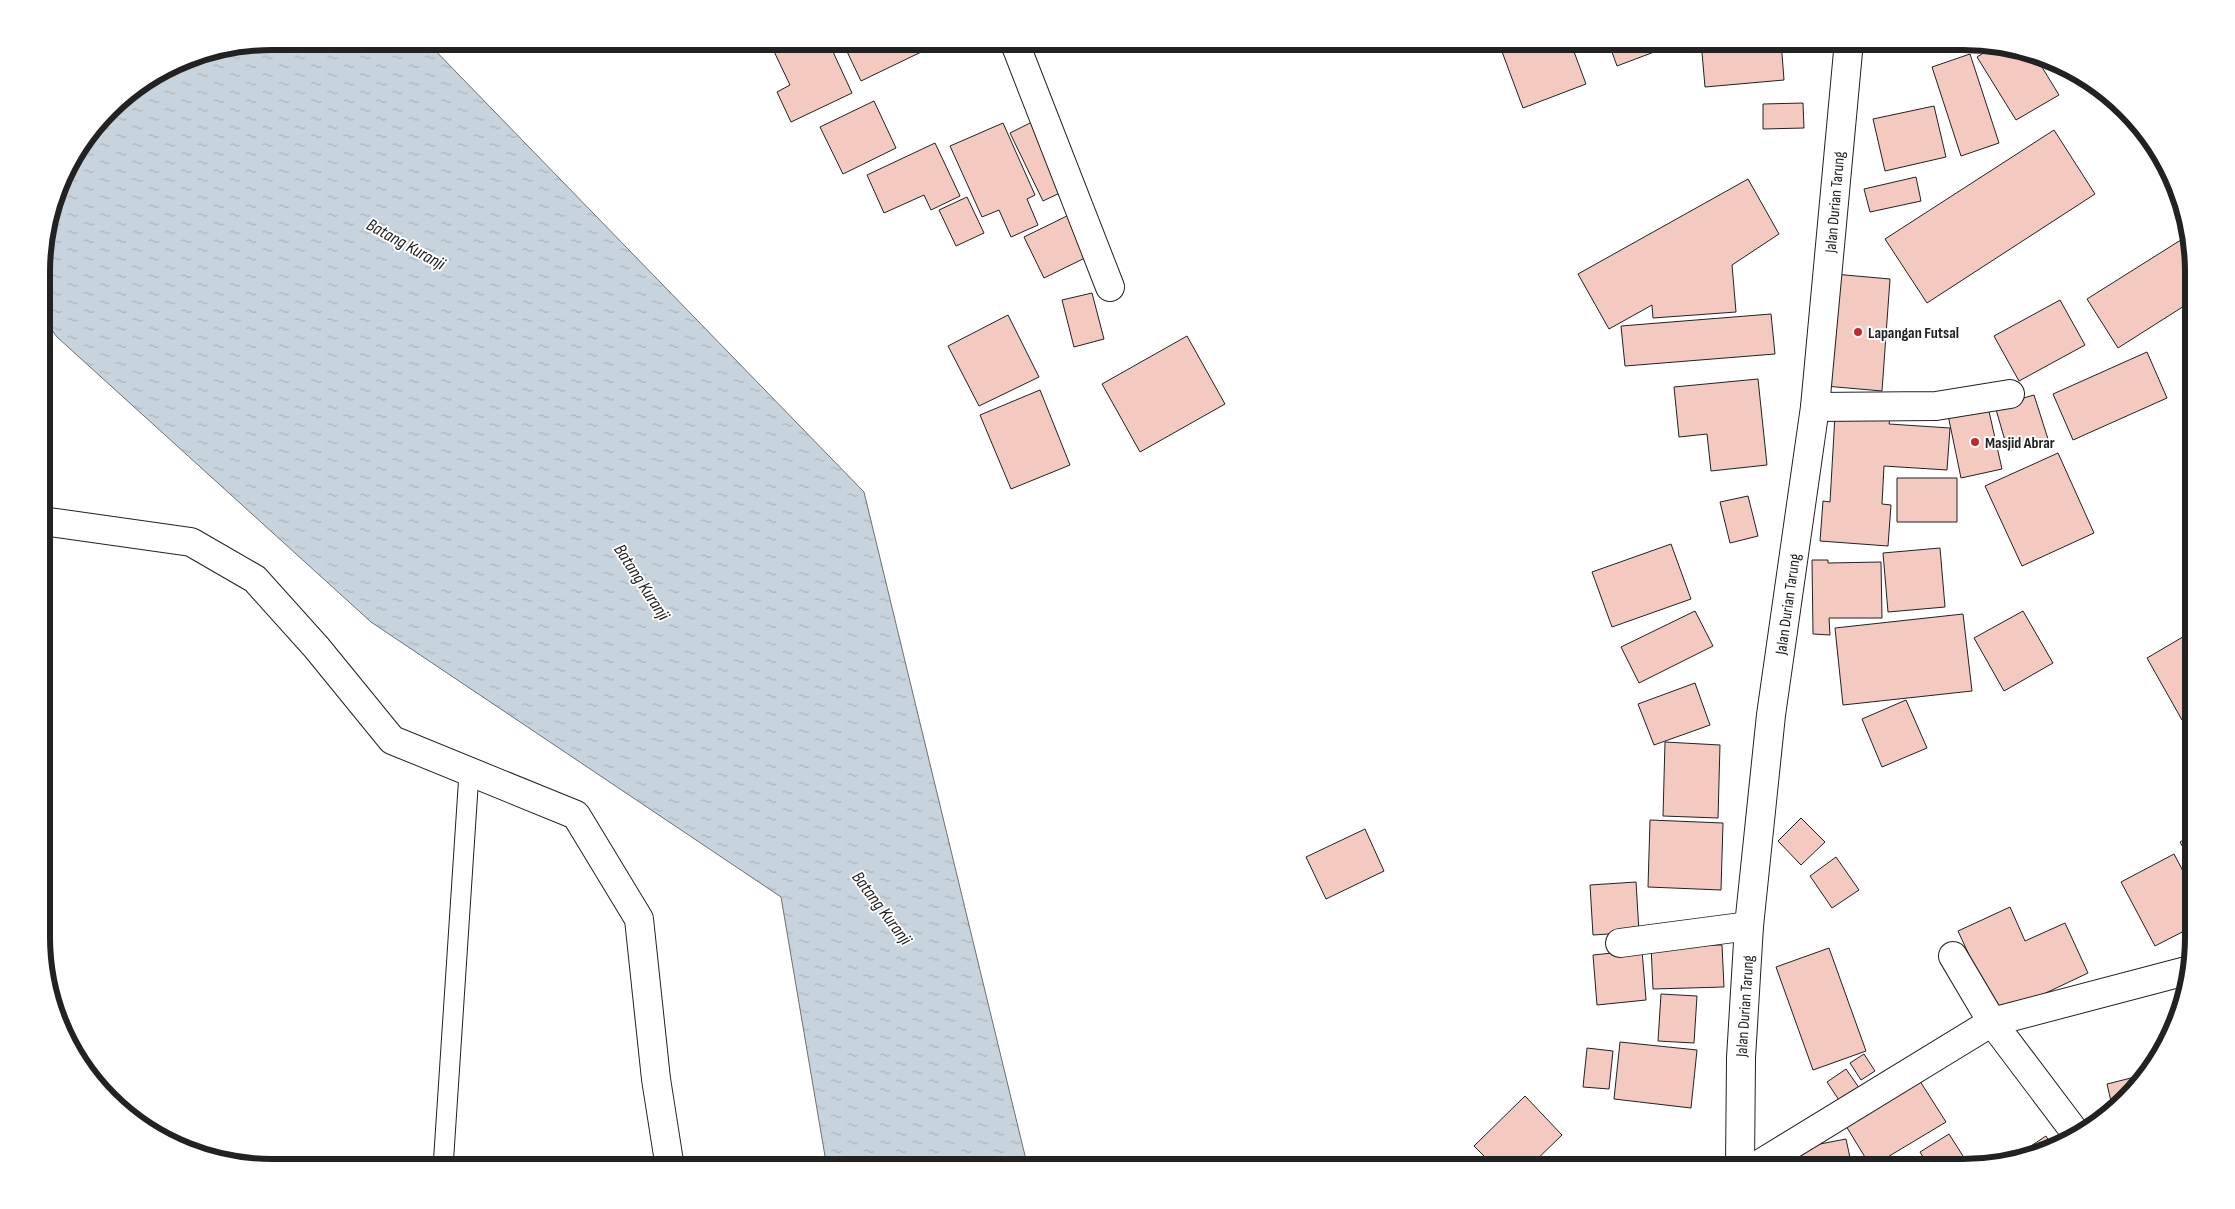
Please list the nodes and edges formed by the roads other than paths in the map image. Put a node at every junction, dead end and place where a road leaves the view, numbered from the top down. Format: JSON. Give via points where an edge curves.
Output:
{"nodes":[{"id":1,"x":1018,"y":50,"type":"edge"},
{"id":2,"x":1848,"y":50,"type":"edge"},
{"id":3,"x":1110,"y":287,"type":"dead end"},
{"id":4,"x":2010,"y":394,"type":"dead end"},
{"id":5,"x":1815,"y":407,"type":"junction"},
{"id":6,"x":50,"y":522,"type":"edge"},
{"id":7,"x":469,"y":773,"type":"junction"},
{"id":8,"x":1749,"y":926,"type":"junction"},
{"id":9,"x":1620,"y":944,"type":"dead end"},
{"id":10,"x":1953,"y":956,"type":"dead end"},
{"id":11,"x":2182,"y":972,"type":"edge"},
{"id":12,"x":1992,"y":1022,"type":"junction"},
{"id":13,"x":2073,"y":1129,"type":"edge"},
{"id":14,"x":444,"y":1159,"type":"edge"},
{"id":15,"x":669,"y":1159,"type":"edge"},
{"id":16,"x":1740,"y":1159,"type":"edge"},
{"id":17,"x":1768,"y":1159,"type":"edge"}],
"edges":[{"from":1,"to":3,"type":"street"},
{"from":2,"to":5,"type":"street","name":"Jalan Durian Tarung"},
{"from":4,"to":5,"type":"street","via":[[1936,406]]},
{"from":5,"to":8,"type":"street","name":"Jalan Durian Tarung","via":[[1771,715]]},
{"from":6,"to":7,"type":"street","via":[[191,542],[255,580],[392,740]]},
{"from":7,"to":14,"type":"lane"},
{"from":7,"to":15,"type":"street","via":[[576,815],[639,919],[656,1079]]},
{"from":8,"to":9,"type":"street"},
{"from":8,"to":16,"type":"street","name":"Jalan Durian Tarung","via":[[1741,1058]]},
{"from":10,"to":12,"type":"street"},
{"from":11,"to":12,"type":"street"},
{"from":12,"to":13,"type":"street"},
{"from":12,"to":17,"type":"street"}]}
